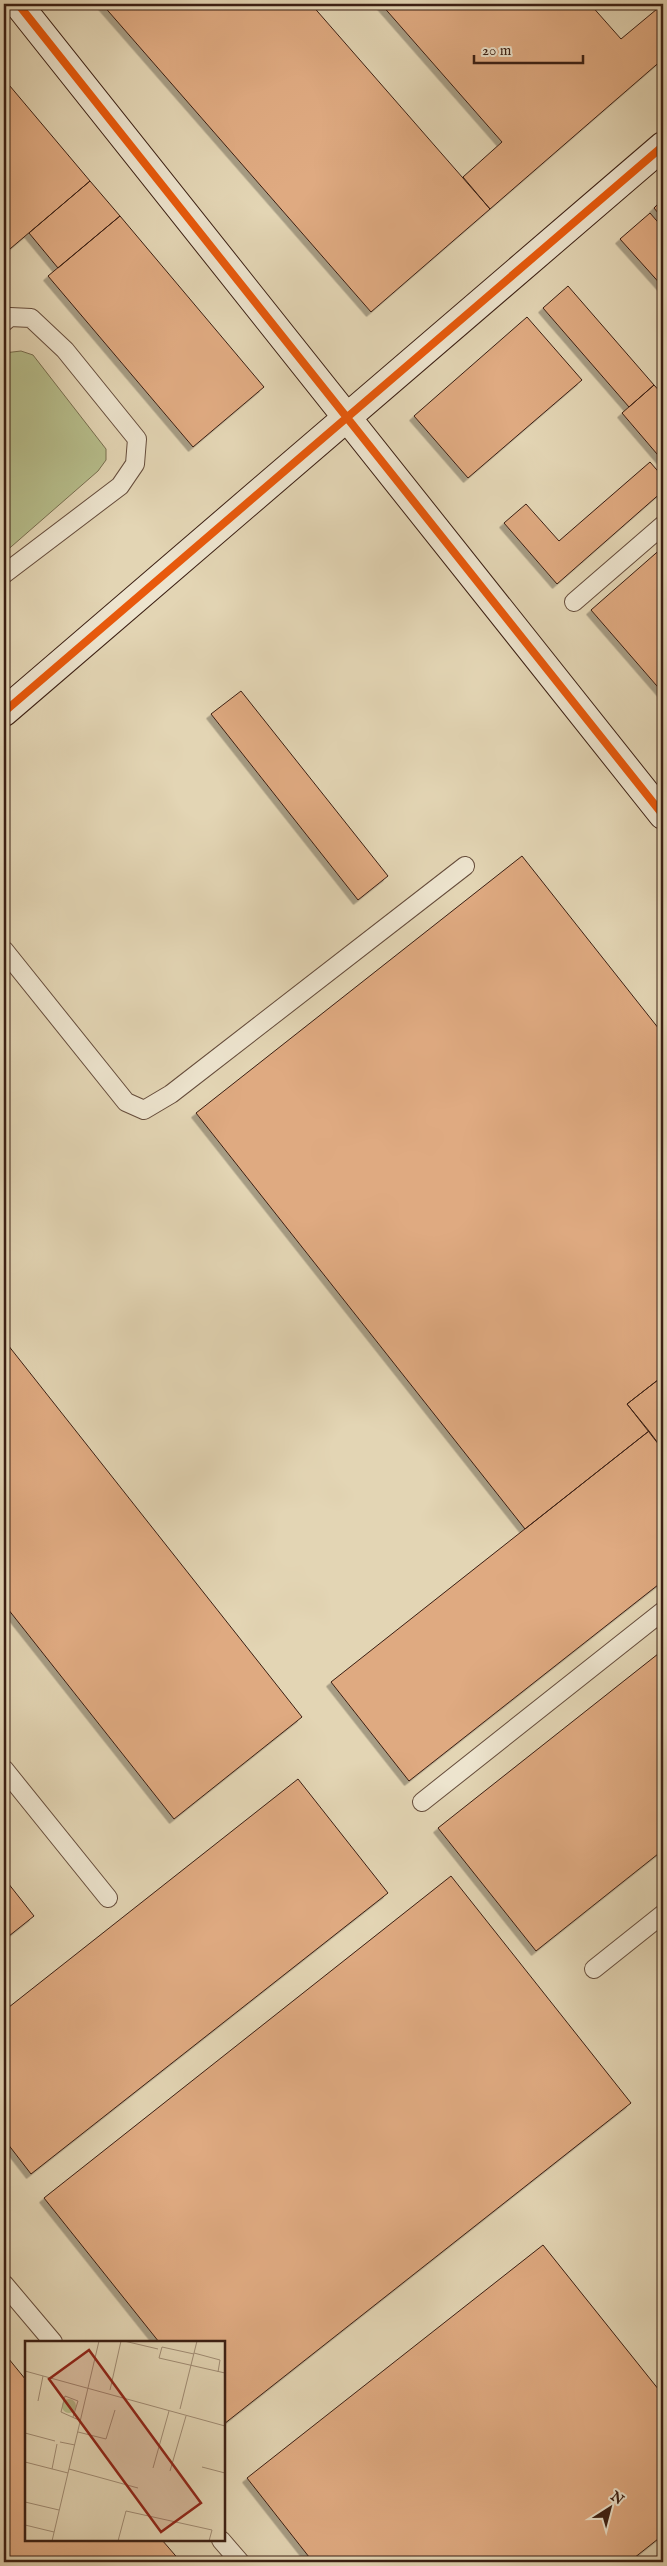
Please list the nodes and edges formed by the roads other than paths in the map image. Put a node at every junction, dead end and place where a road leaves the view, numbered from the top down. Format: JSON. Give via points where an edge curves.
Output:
{"nodes":[{"id":1,"x":18,"y":4,"type":"edge"},
{"id":2,"x":663,"y":146,"type":"edge"},
{"id":3,"x":4,"y":322,"type":"edge"},
{"id":4,"x":347,"y":418,"type":"junction"},
{"id":5,"x":663,"y":525,"type":"edge"},
{"id":6,"x":4,"y":574,"type":"edge"},
{"id":7,"x":574,"y":602,"type":"dead end"},
{"id":8,"x":5,"y":709,"type":"edge"},
{"id":9,"x":663,"y":815,"type":"edge"},
{"id":10,"x":465,"y":866,"type":"dead end"},
{"id":11,"x":4,"y":950,"type":"edge"},
{"id":12,"x":663,"y":1611,"type":"edge"},
{"id":13,"x":4,"y":1769,"type":"edge"},
{"id":14,"x":422,"y":1802,"type":"dead end"},
{"id":15,"x":108,"y":1898,"type":"dead end"},
{"id":16,"x":663,"y":1914,"type":"edge"},
{"id":17,"x":594,"y":1969,"type":"dead end"},
{"id":18,"x":4,"y":2284,"type":"edge"},
{"id":19,"x":52,"y":2341,"type":"edge"},
{"id":20,"x":222,"y":2541,"type":"edge"},
{"id":21,"x":240,"y":2562,"type":"edge"}],
"edges":[{"from":1,"to":4,"type":"street"},
{"from":2,"to":4,"type":"street"},
{"from":3,"to":6,"type":"lane","via":[[10,317],[31,318],[65,350],[136,439],[136,464],[120,486]]},
{"from":4,"to":8,"type":"street"},
{"from":4,"to":9,"type":"street"},
{"from":5,"to":7,"type":"lane"},
{"from":10,"to":11,"type":"lane","via":[[171,1094],[144,1110],[126,1102]]},
{"from":12,"to":14,"type":"lane"},
{"from":13,"to":15,"type":"lane"},
{"from":16,"to":17,"type":"lane"},
{"from":18,"to":19,"type":"lane"},
{"from":20,"to":21,"type":"lane"}]}
